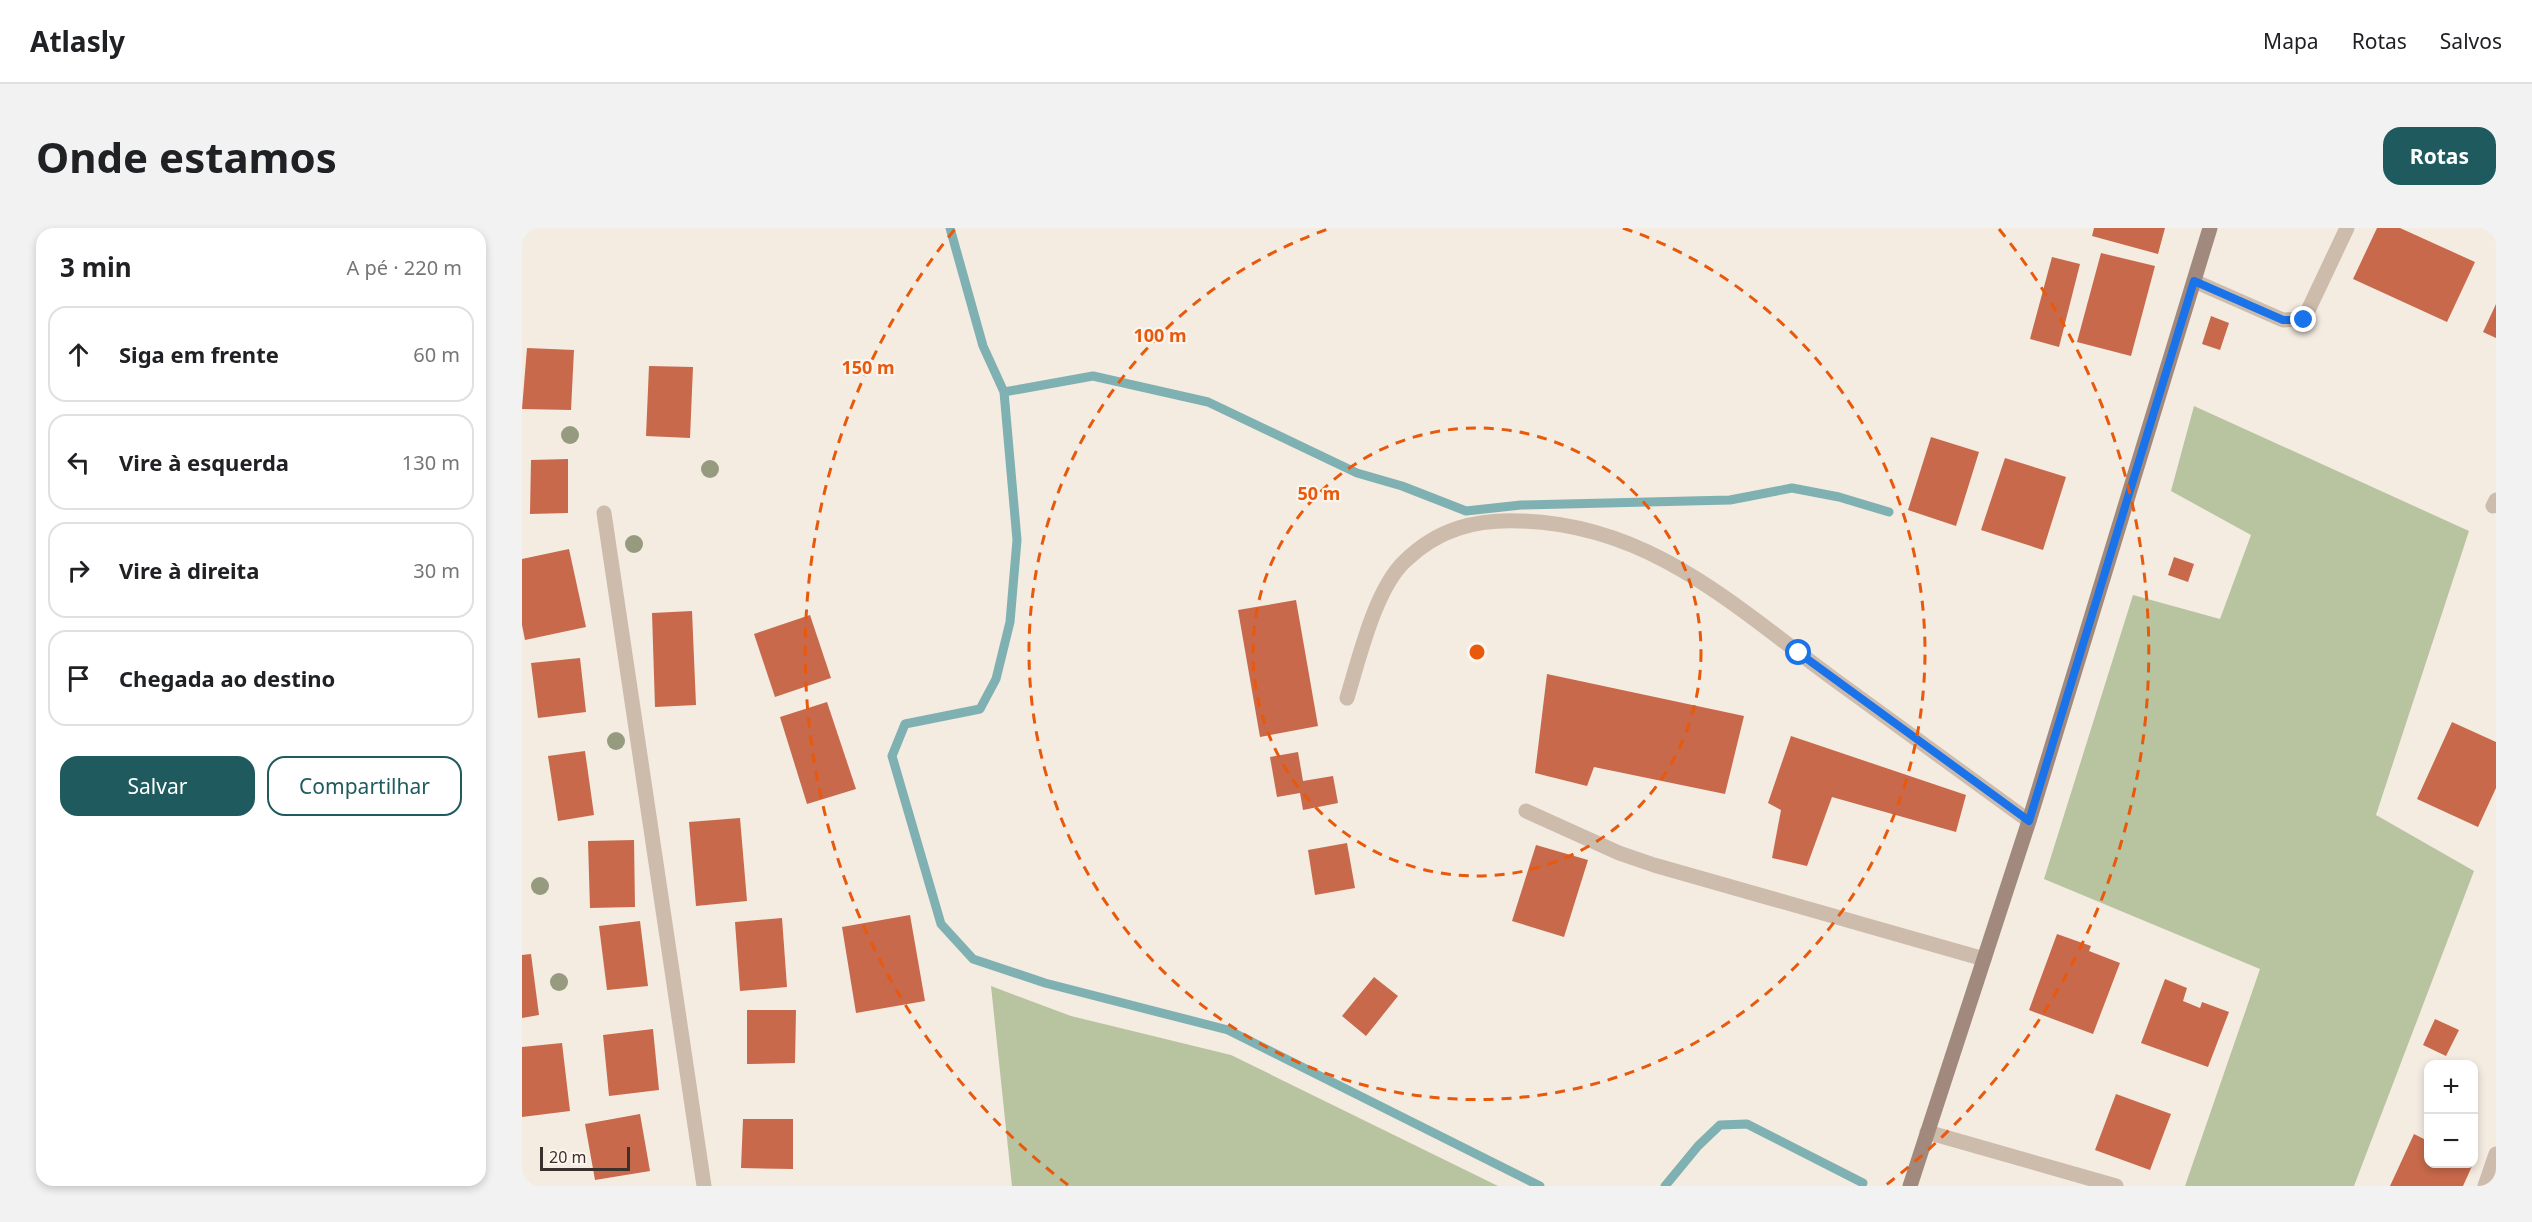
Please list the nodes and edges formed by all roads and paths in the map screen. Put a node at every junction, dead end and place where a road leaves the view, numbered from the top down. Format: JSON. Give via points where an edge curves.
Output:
{"nodes":[{"id":1,"x":2210,"y":228,"type":"edge"},
{"id":2,"x":2347,"y":228,"type":"edge"},
{"id":3,"x":2194,"y":281,"type":"junction"},
{"id":4,"x":604,"y":513,"type":"dead end"},
{"id":5,"x":1347,"y":698,"type":"dead end"},
{"id":6,"x":1526,"y":812,"type":"dead end"},
{"id":7,"x":2029,"y":821,"type":"junction"},
{"id":8,"x":1984,"y":959,"type":"junction"},
{"id":9,"x":1927,"y":1132,"type":"junction"},
{"id":10,"x":2496,"y":1154,"type":"edge"},
{"id":11,"x":704,"y":1186,"type":"edge"},
{"id":12,"x":1910,"y":1186,"type":"edge"},
{"id":13,"x":2116,"y":1186,"type":"edge"},
{"id":14,"x":2485,"y":1186,"type":"edge"}],
"edges":[{"from":1,"to":3,"type":"main road"},
{"from":2,"to":3,"type":"street","via":[[2304,320],[2283,320]]},
{"from":3,"to":7,"type":"main road"},
{"from":4,"to":11,"type":"street"},
{"from":5,"to":7,"type":"street","via":[[1378,604],[1403,562],[1435,537],[1462,525],[1493,520],[1556,522],[1611,535],[1680,568],[1738,604]]},
{"from":6,"to":8,"type":"street","via":[[1654,865]]},
{"from":7,"to":8,"type":"main road"},
{"from":8,"to":9,"type":"main road"},
{"from":9,"to":12,"type":"main road"},
{"from":9,"to":13,"type":"street"},
{"from":10,"to":14,"type":"street"}]}
